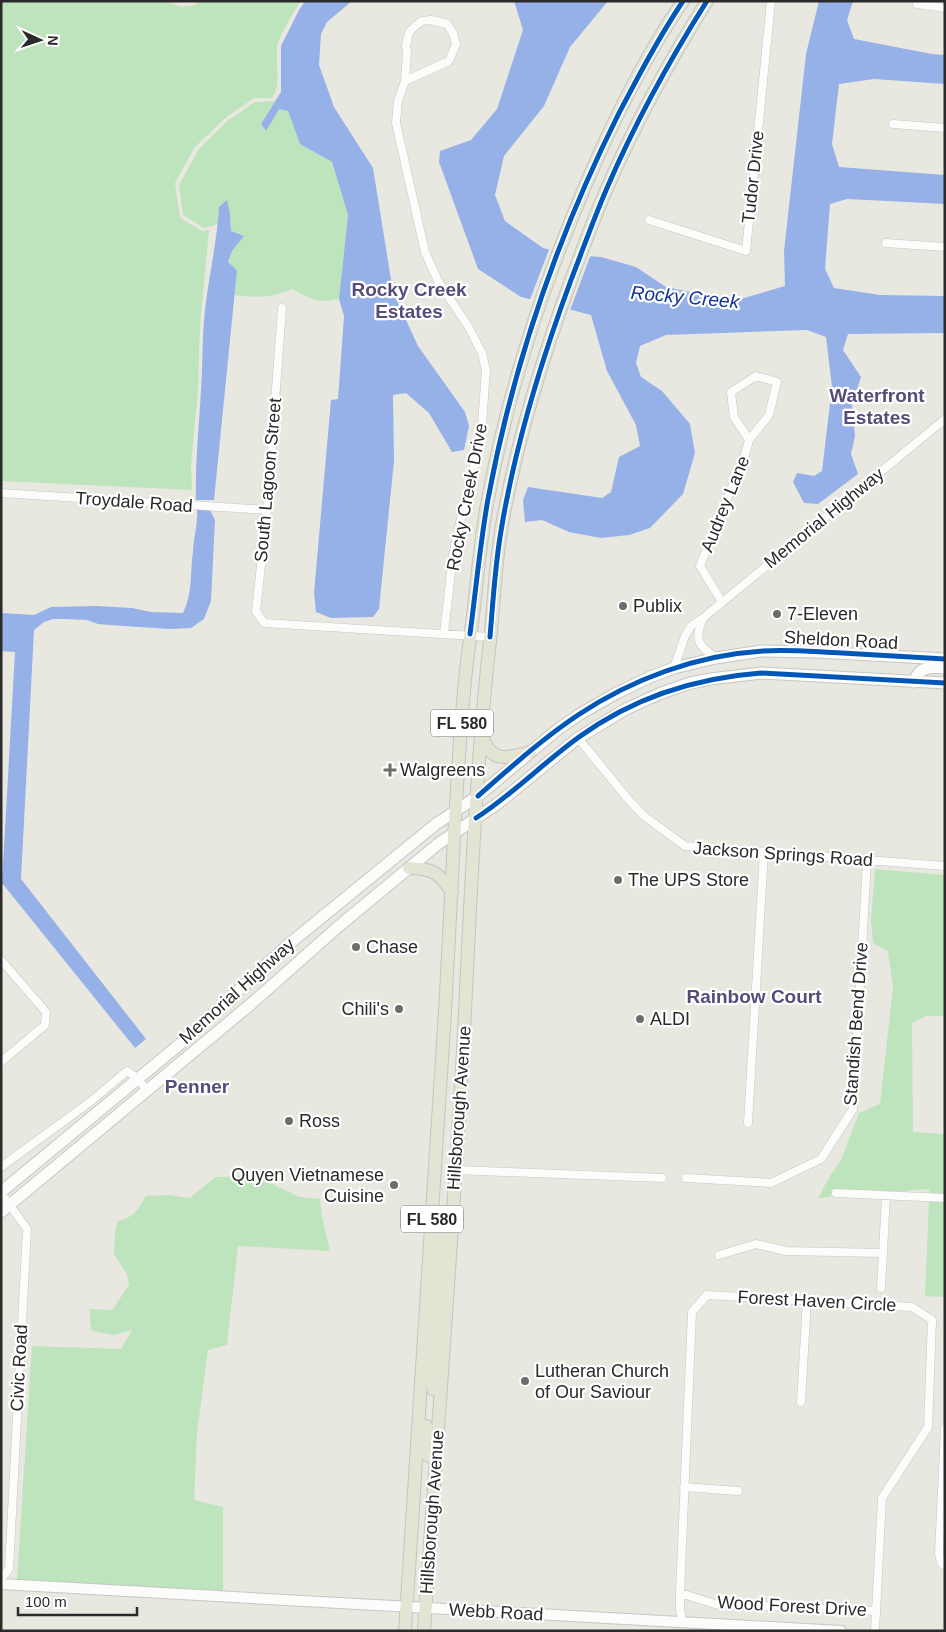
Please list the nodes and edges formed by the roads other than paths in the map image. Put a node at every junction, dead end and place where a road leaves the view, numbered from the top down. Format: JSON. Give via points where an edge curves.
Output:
{"nodes":[{"id":1,"x":683,"y":1,"type":"edge"},
{"id":2,"x":707,"y":1,"type":"edge"},
{"id":3,"x":770,"y":2,"type":"edge"},
{"id":4,"x":917,"y":4,"type":"dead end"},
{"id":5,"x":945,"y":8,"type":"edge"},
{"id":6,"x":405,"y":81,"type":"junction"},
{"id":7,"x":892,"y":124,"type":"dead end"},
{"id":8,"x":945,"y":128,"type":"edge"},
{"id":9,"x":650,"y":220,"type":"dead end"},
{"id":10,"x":886,"y":243,"type":"dead end"},
{"id":11,"x":945,"y":247,"type":"edge"},
{"id":12,"x":282,"y":308,"type":"dead end"},
{"id":13,"x":945,"y":419,"type":"edge"},
{"id":14,"x":749,"y":440,"type":"junction"},
{"id":15,"x":1,"y":493,"type":"edge"},
{"id":16,"x":267,"y":510,"type":"junction"},
{"id":17,"x":722,"y":602,"type":"junction"},
{"id":18,"x":704,"y":618,"type":"junction"},
{"id":19,"x":444,"y":633,"type":"junction"},
{"id":20,"x":470,"y":634,"type":"junction"},
{"id":21,"x":490,"y":636,"type":"junction"},
{"id":22,"x":716,"y":658,"type":"junction"},
{"id":23,"x":945,"y":659,"type":"edge"},
{"id":24,"x":674,"y":668,"type":"junction"},
{"id":25,"x":945,"y":668,"type":"edge"},
{"id":26,"x":914,"y":682,"type":"junction"},
{"id":27,"x":945,"y":683,"type":"edge"},
{"id":28,"x":481,"y":735,"type":"junction"},
{"id":29,"x":578,"y":738,"type":"junction"},
{"id":30,"x":530,"y":752,"type":"junction"},
{"id":31,"x":478,"y":796,"type":"junction"},
{"id":32,"x":456,"y":812,"type":"junction"},
{"id":33,"x":476,"y":818,"type":"junction"},
{"id":34,"x":455,"y":832,"type":"junction"},
{"id":35,"x":764,"y":852,"type":"junction"},
{"id":36,"x":867,"y":860,"type":"junction"},
{"id":37,"x":945,"y":866,"type":"edge"},
{"id":38,"x":409,"y":868,"type":"junction"},
{"id":39,"x":452,"y":892,"type":"junction"},
{"id":40,"x":1,"y":960,"type":"edge"},
{"id":41,"x":242,"y":987,"type":"junction"},
{"id":42,"x":251,"y":1004,"type":"junction"},
{"id":43,"x":442,"y":1056,"type":"junction"},
{"id":44,"x":462,"y":1057,"type":"junction"},
{"id":45,"x":1,"y":1062,"type":"edge"},
{"id":46,"x":137,"y":1078,"type":"junction"},
{"id":47,"x":147,"y":1090,"type":"junction"},
{"id":48,"x":748,"y":1124,"type":"dead end"},
{"id":49,"x":438,"y":1132,"type":"junction"},
{"id":50,"x":1,"y":1166,"type":"edge"},
{"id":51,"x":455,"y":1170,"type":"junction"},
{"id":52,"x":662,"y":1178,"type":"dead end"},
{"id":53,"x":686,"y":1178,"type":"dead end"},
{"id":54,"x":1,"y":1192,"type":"edge"},
{"id":55,"x":836,"y":1194,"type":"dead end"},
{"id":56,"x":886,"y":1196,"type":"junction"},
{"id":57,"x":945,"y":1198,"type":"edge"},
{"id":58,"x":11,"y":1204,"type":"junction"},
{"id":59,"x":1,"y":1212,"type":"edge"},
{"id":60,"x":452,"y":1217,"type":"junction"},
{"id":61,"x":431,"y":1227,"type":"junction"},
{"id":62,"x":883,"y":1254,"type":"junction"},
{"id":63,"x":719,"y":1255,"type":"dead end"},
{"id":64,"x":881,"y":1288,"type":"dead end"},
{"id":65,"x":807,"y":1300,"type":"junction"},
{"id":66,"x":424,"y":1335,"type":"junction"},
{"id":67,"x":444,"y":1337,"type":"junction"},
{"id":68,"x":419,"y":1402,"type":"junction"},
{"id":69,"x":801,"y":1402,"type":"dead end"},
{"id":70,"x":439,"y":1414,"type":"junction"},
{"id":71,"x":945,"y":1428,"type":"edge"},
{"id":72,"x":435,"y":1459,"type":"junction"},
{"id":73,"x":684,"y":1488,"type":"junction"},
{"id":74,"x":738,"y":1491,"type":"dead end"},
{"id":75,"x":945,"y":1566,"type":"edge"},
{"id":76,"x":1,"y":1579,"type":"edge"},
{"id":77,"x":1,"y":1584,"type":"edge"},
{"id":78,"x":680,"y":1593,"type":"junction"},
{"id":79,"x":406,"y":1608,"type":"junction"},
{"id":80,"x":426,"y":1609,"type":"junction"},
{"id":81,"x":876,"y":1611,"type":"junction"},
{"id":82,"x":682,"y":1622,"type":"junction"},
{"id":83,"x":405,"y":1631,"type":"edge"},
{"id":84,"x":424,"y":1631,"type":"edge"},
{"id":85,"x":841,"y":1631,"type":"edge"},
{"id":86,"x":875,"y":1631,"type":"edge"}],
"edges":[{"from":1,"to":20,"type":"main road","number":"FL 580","via":[[638,77],[588,178],[535,316],[499,444],[482,534]]},
{"from":2,"to":21,"type":"main road","number":"FL 580","via":[[652,95],[607,187],[556,321],[529,407],[506,508]]},
{"from":3,"to":9,"type":"street","name":"Tudor Drive","via":[[746,251]]},
{"from":4,"to":5,"type":"street"},
{"from":6,"to":6,"type":"street","name":"Rocky Creek Drive","via":[[449,61],[456,44],[447,24],[422,20],[409,32]]},
{"from":6,"to":19,"type":"street","name":"Rocky Creek Drive","via":[[398,101],[396,123],[425,252],[438,281],[482,353],[486,370],[481,438],[454,554]]},
{"from":7,"to":8,"type":"street"},
{"from":10,"to":11,"type":"street"},
{"from":12,"to":16,"type":"street","name":"South Lagoon Street"},
{"from":13,"to":17,"type":"street","name":"Memorial Highway"},
{"from":14,"to":14,"type":"street","name":"Audrey Lane","via":[[769,415],[777,382],[756,376],[731,392],[734,417]]},
{"from":14,"to":17,"type":"street","name":"Audrey Lane","via":[[700,566]]},
{"from":15,"to":16,"type":"street","name":"Troydale Road"},
{"from":16,"to":19,"type":"street","name":"South Lagoon Street","via":[[256,611],[264,623]]},
{"from":17,"to":18,"type":"street","name":"Memorial Highway"},
{"from":18,"to":22,"type":"street","via":[[698,630],[698,640]]},
{"from":18,"to":24,"type":"street","name":"Memorial Highway","via":[[691,626]]},
{"from":19,"to":20,"type":"street"},
{"from":20,"to":21,"type":"street"},
{"from":20,"to":32,"type":"main road","number":"FL 580"},
{"from":21,"to":28,"type":"main road","number":"FL 580"},
{"from":22,"to":23,"type":"main road","name":"Sheldon Road","via":[[779,650]]},
{"from":22,"to":24,"type":"main road","name":"Sheldon Road"},
{"from":24,"to":30,"type":"main road","name":"Sheldon Road","via":[[615,694],[580,714]]},
{"from":25,"to":26,"type":"main road","via":[[920,671]]},
{"from":26,"to":27,"type":"main road"},
{"from":26,"to":29,"type":"main road","via":[[760,673],[712,679],[690,684],[626,709]]},
{"from":28,"to":30,"type":"main road","via":[[486,748],[496,757]]},
{"from":28,"to":31,"type":"main road","name":"Hillsborough Avenue","number":"FL 580"},
{"from":29,"to":33,"type":"main road"},
{"from":29,"to":35,"type":"street","name":"Jackson Springs Road","via":[[644,816],[685,846]]},
{"from":30,"to":31,"type":"main road","name":"Sheldon Road"},
{"from":31,"to":32,"type":"main road","name":"Memorial Highway"},
{"from":31,"to":33,"type":"main road","name":"Hillsborough Avenue","number":"FL 580"},
{"from":32,"to":34,"type":"main road","name":"Hillsborough Avenue","number":"FL 580"},
{"from":32,"to":41,"type":"main road","name":"Memorial Highway","via":[[436,824],[289,944]]},
{"from":33,"to":34,"type":"main road","name":"Memorial Highway"},
{"from":33,"to":44,"type":"main road","name":"Hillsborough Avenue","number":"FL 580"},
{"from":34,"to":38,"type":"main road","name":"Memorial Highway"},
{"from":34,"to":39,"type":"main road","name":"Hillsborough Avenue","number":"FL 580"},
{"from":35,"to":36,"type":"street","name":"Jackson Springs Road"},
{"from":35,"to":48,"type":"street"},
{"from":36,"to":37,"type":"street","name":"Jackson Springs Road"},
{"from":36,"to":53,"type":"street","name":"Standish Bend Drive","via":[[853,1109],[821,1159],[771,1183]]},
{"from":38,"to":39,"type":"main road","via":[[435,871]]},
{"from":38,"to":42,"type":"main road","name":"Memorial Highway"},
{"from":39,"to":43,"type":"main road","name":"Hillsborough Avenue","number":"FL 580"},
{"from":40,"to":45,"type":"street","via":[[46,1012],[45,1025]]},
{"from":41,"to":42,"type":"main road"},
{"from":41,"to":46,"type":"main road","name":"Memorial Highway"},
{"from":42,"to":47,"type":"main road","name":"Memorial Highway"},
{"from":43,"to":44,"type":"main road"},
{"from":43,"to":49,"type":"main road","name":"Hillsborough Avenue","number":"FL 580"},
{"from":44,"to":51,"type":"main road","name":"Hillsborough Avenue","number":"FL 580"},
{"from":46,"to":47,"type":"street"},
{"from":46,"to":50,"type":"street","via":[[127,1071]]},
{"from":46,"to":54,"type":"main road","name":"Memorial Highway"},
{"from":47,"to":58,"type":"main road","name":"Memorial Highway"},
{"from":49,"to":60,"type":"main road","via":[[448,1148],[445,1203]]},
{"from":49,"to":61,"type":"main road","name":"Hillsborough Avenue","number":"FL 580"},
{"from":51,"to":52,"type":"street"},
{"from":51,"to":60,"type":"main road","name":"Hillsborough Avenue","number":"FL 580"},
{"from":54,"to":58,"type":"street","name":"Civic Road"},
{"from":55,"to":56,"type":"street"},
{"from":56,"to":57,"type":"street"},
{"from":56,"to":62,"type":"street"},
{"from":58,"to":59,"type":"main road","name":"Memorial Highway"},
{"from":58,"to":76,"type":"street","name":"Civic Road","via":[[27,1229],[8,1569]]},
{"from":60,"to":67,"type":"main road","name":"Hillsborough Avenue","number":"FL 580"},
{"from":61,"to":66,"type":"main road","name":"Hillsborough Avenue","number":"FL 580"},
{"from":61,"to":67,"type":"main road","via":[[440,1235],[434,1326],[436,1332]]},
{"from":62,"to":63,"type":"street","via":[[786,1251],[756,1244]]},
{"from":62,"to":64,"type":"street"},
{"from":65,"to":69,"type":"street"},
{"from":65,"to":73,"type":"street","name":"Forest Haven Circle","via":[[707,1295],[692,1312]]},
{"from":65,"to":81,"type":"street","name":"Forest Haven Circle","via":[[912,1307],[932,1320],[928,1427],[882,1498]]},
{"from":66,"to":68,"type":"main road","name":"Hillsborough Avenue","number":"FL 580"},
{"from":66,"to":70,"type":"main road","via":[[434,1345],[433,1392]]},
{"from":67,"to":70,"type":"main road","name":"Hillsborough Avenue","number":"FL 580"},
{"from":68,"to":72,"type":"main road","via":[[425,1409],[425,1454]]},
{"from":68,"to":79,"type":"main road","name":"Hillsborough Avenue","number":"FL 580"},
{"from":70,"to":72,"type":"main road","name":"Hillsborough Avenue","number":"FL 580"},
{"from":71,"to":75,"type":"street","via":[[938,1554]]},
{"from":72,"to":80,"type":"main road","name":"Hillsborough Avenue","number":"FL 580"},
{"from":73,"to":74,"type":"street"},
{"from":73,"to":78,"type":"street","name":"Forest Haven Circle"},
{"from":77,"to":79,"type":"street","name":"Webb Road"},
{"from":78,"to":81,"type":"street","name":"Wood Forest Drive","via":[[715,1604]]},
{"from":78,"to":82,"type":"street","name":"Forest Haven Circle"},
{"from":79,"to":80,"type":"street","name":"Webb Road"},
{"from":79,"to":83,"type":"main road","name":"Hillsborough Avenue","number":"FL 580"},
{"from":80,"to":82,"type":"street","name":"Webb Road"},
{"from":80,"to":84,"type":"main road","name":"Hillsborough Avenue","number":"FL 580"},
{"from":81,"to":86,"type":"street","name":"Forest Haven Circle"},
{"from":82,"to":85,"type":"street","name":"Webb Road"}]}
